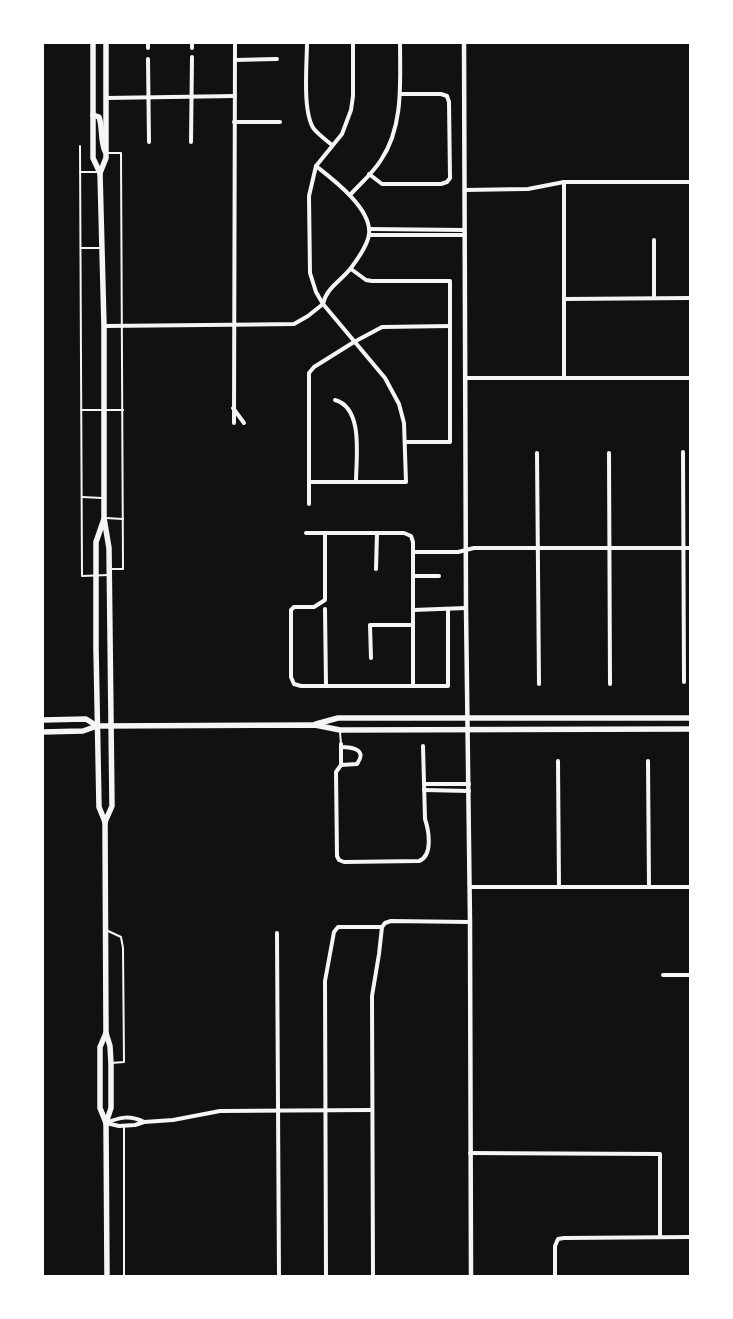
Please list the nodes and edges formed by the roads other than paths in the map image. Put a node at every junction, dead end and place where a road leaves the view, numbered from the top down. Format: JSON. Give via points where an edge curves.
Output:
{"nodes":[{"id":1,"x":93,"y":42,"type":"edge"},
{"id":2,"x":148,"y":42,"type":"edge"},
{"id":3,"x":192,"y":42,"type":"edge"},
{"id":4,"x":235,"y":42,"type":"edge"},
{"id":5,"x":307,"y":42,"type":"edge"},
{"id":6,"x":353,"y":42,"type":"edge"},
{"id":7,"x":400,"y":42,"type":"edge"},
{"id":8,"x":464,"y":42,"type":"edge"},
{"id":9,"x":105,"y":44,"type":"edge"},
{"id":10,"x":148,"y":48,"type":"dead end"},
{"id":11,"x":192,"y":48,"type":"dead end"},
{"id":12,"x":192,"y":57,"type":"dead end"},
{"id":13,"x":148,"y":59,"type":"dead end"},
{"id":14,"x":276,"y":59,"type":"dead end"},
{"id":15,"x":235,"y":60,"type":"junction"},
{"id":16,"x":400,"y":94,"type":"junction"},
{"id":17,"x":192,"y":96,"type":"junction"},
{"id":18,"x":235,"y":96,"type":"junction"},
{"id":19,"x":148,"y":97,"type":"junction"},
{"id":20,"x":106,"y":98,"type":"junction"},
{"id":21,"x":94,"y":115,"type":"junction"},
{"id":22,"x":234,"y":122,"type":"junction"},
{"id":23,"x":280,"y":122,"type":"dead end"},
{"id":24,"x":149,"y":142,"type":"dead end"},
{"id":25,"x":191,"y":142,"type":"dead end"},
{"id":26,"x":332,"y":145,"type":"junction"},
{"id":27,"x":80,"y":146,"type":"dead end"},
{"id":28,"x":106,"y":153,"type":"junction"},
{"id":29,"x":316,"y":166,"type":"junction"},
{"id":30,"x":80,"y":172,"type":"junction"},
{"id":31,"x":100,"y":172,"type":"junction"},
{"id":32,"x":369,"y":174,"type":"junction"},
{"id":33,"x":564,"y":182,"type":"junction"},
{"id":34,"x":690,"y":182,"type":"edge"},
{"id":35,"x":465,"y":190,"type":"junction"},
{"id":36,"x":350,"y":195,"type":"junction"},
{"id":37,"x":369,"y":229,"type":"junction"},
{"id":38,"x":398,"y":230,"type":"junction"},
{"id":39,"x":412,"y":230,"type":"junction"},
{"id":40,"x":426,"y":230,"type":"junction"},
{"id":41,"x":440,"y":230,"type":"junction"},
{"id":42,"x":464,"y":233,"type":"junction"},
{"id":43,"x":369,"y":235,"type":"junction"},
{"id":44,"x":398,"y":235,"type":"junction"},
{"id":45,"x":412,"y":235,"type":"junction"},
{"id":46,"x":427,"y":235,"type":"junction"},
{"id":47,"x":441,"y":235,"type":"junction"},
{"id":48,"x":654,"y":240,"type":"dead end"},
{"id":49,"x":81,"y":248,"type":"junction"},
{"id":50,"x":102,"y":248,"type":"junction"},
{"id":51,"x":351,"y":269,"type":"junction"},
{"id":52,"x":654,"y":298,"type":"junction"},
{"id":53,"x":690,"y":298,"type":"edge"},
{"id":54,"x":564,"y":299,"type":"junction"},
{"id":55,"x":323,"y":304,"type":"junction"},
{"id":56,"x":233,"y":325,"type":"junction"},
{"id":57,"x":104,"y":326,"type":"junction"},
{"id":58,"x":122,"y":326,"type":"junction"},
{"id":59,"x":450,"y":326,"type":"junction"},
{"id":60,"x":354,"y":342,"type":"junction"},
{"id":61,"x":465,"y":378,"type":"junction"},
{"id":62,"x":564,"y":378,"type":"junction"},
{"id":63,"x":690,"y":378,"type":"edge"},
{"id":64,"x":335,"y":400,"type":"dead end"},
{"id":65,"x":233,"y":408,"type":"junction"},
{"id":66,"x":81,"y":410,"type":"junction"},
{"id":67,"x":104,"y":410,"type":"junction"},
{"id":68,"x":123,"y":410,"type":"junction"},
{"id":69,"x":244,"y":423,"type":"dead end"},
{"id":70,"x":234,"y":424,"type":"dead end"},
{"id":71,"x":406,"y":442,"type":"junction"},
{"id":72,"x":538,"y":452,"type":"dead end"},
{"id":73,"x":683,"y":452,"type":"dead end"},
{"id":74,"x":609,"y":453,"type":"dead end"},
{"id":75,"x":309,"y":482,"type":"junction"},
{"id":76,"x":356,"y":482,"type":"junction"},
{"id":77,"x":82,"y":498,"type":"junction"},
{"id":78,"x":104,"y":498,"type":"junction"},
{"id":79,"x":309,"y":504,"type":"dead end"},
{"id":80,"x":104,"y":518,"type":"junction"},
{"id":81,"x":123,"y":519,"type":"junction"},
{"id":82,"x":306,"y":533,"type":"dead end"},
{"id":83,"x":377,"y":533,"type":"junction"},
{"id":84,"x":325,"y":534,"type":"junction"},
{"id":85,"x":538,"y":548,"type":"junction"},
{"id":86,"x":610,"y":548,"type":"junction"},
{"id":87,"x":684,"y":548,"type":"junction"},
{"id":88,"x":690,"y":548,"type":"edge"},
{"id":89,"x":466,"y":550,"type":"junction"},
{"id":90,"x":413,"y":552,"type":"junction"},
{"id":91,"x":376,"y":569,"type":"dead end"},
{"id":92,"x":110,"y":572,"type":"junction"},
{"id":93,"x":96,"y":575,"type":"junction"},
{"id":94,"x":413,"y":576,"type":"junction"},
{"id":95,"x":439,"y":576,"type":"dead end"},
{"id":96,"x":326,"y":608,"type":"dead end"},
{"id":97,"x":466,"y":608,"type":"junction"},
{"id":98,"x":448,"y":609,"type":"junction"},
{"id":99,"x":413,"y":610,"type":"junction"},
{"id":100,"x":413,"y":625,"type":"junction"},
{"id":101,"x":684,"y":638,"type":"junction"},
{"id":102,"x":690,"y":638,"type":"edge"},
{"id":103,"x":371,"y":658,"type":"dead end"},
{"id":104,"x":684,"y":682,"type":"dead end"},
{"id":105,"x":539,"y":684,"type":"dead end"},
{"id":106,"x":610,"y":684,"type":"dead end"},
{"id":107,"x":413,"y":685,"type":"junction"},
{"id":108,"x":326,"y":686,"type":"junction"},
{"id":109,"x":467,"y":718,"type":"junction"},
{"id":110,"x":690,"y":718,"type":"edge"},
{"id":111,"x":42,"y":720,"type":"edge"},
{"id":112,"x":315,"y":725,"type":"junction"},
{"id":113,"x":97,"y":726,"type":"junction"},
{"id":114,"x":112,"y":726,"type":"junction"},
{"id":115,"x":468,"y":729,"type":"junction"},
{"id":116,"x":690,"y":729,"type":"edge"},
{"id":117,"x":340,"y":730,"type":"junction"},
{"id":118,"x":42,"y":732,"type":"edge"},
{"id":119,"x":341,"y":746,"type":"junction"},
{"id":120,"x":424,"y":746,"type":"dead end"},
{"id":121,"x":558,"y":761,"type":"dead end"},
{"id":122,"x":648,"y":761,"type":"dead end"},
{"id":123,"x":341,"y":766,"type":"junction"},
{"id":124,"x":424,"y":784,"type":"junction"},
{"id":125,"x":469,"y":784,"type":"junction"},
{"id":126,"x":424,"y":790,"type":"junction"},
{"id":127,"x":469,"y":791,"type":"junction"},
{"id":128,"x":105,"y":822,"type":"junction"},
{"id":129,"x":470,"y":887,"type":"junction"},
{"id":130,"x":559,"y":887,"type":"junction"},
{"id":131,"x":649,"y":887,"type":"junction"},
{"id":132,"x":690,"y":887,"type":"edge"},
{"id":133,"x":470,"y":922,"type":"junction"},
{"id":134,"x":382,"y":927,"type":"junction"},
{"id":135,"x":106,"y":930,"type":"junction"},
{"id":136,"x":277,"y":933,"type":"dead end"},
{"id":137,"x":664,"y":975,"type":"dead end"},
{"id":138,"x":690,"y":975,"type":"edge"},
{"id":139,"x":106,"y":1033,"type":"junction"},
{"id":140,"x":111,"y":1064,"type":"junction"},
{"id":141,"x":326,"y":1110,"type":"junction"},
{"id":142,"x":372,"y":1110,"type":"junction"},
{"id":143,"x":279,"y":1111,"type":"junction"},
{"id":144,"x":144,"y":1122,"type":"junction"},
{"id":145,"x":106,"y":1123,"type":"junction"},
{"id":146,"x":124,"y":1126,"type":"junction"},
{"id":147,"x":470,"y":1153,"type":"junction"},
{"id":148,"x":690,"y":1237,"type":"edge"},
{"id":149,"x":660,"y":1238,"type":"junction"},
{"id":150,"x":107,"y":1276,"type":"edge"},
{"id":151,"x":124,"y":1276,"type":"edge"},
{"id":152,"x":279,"y":1276,"type":"edge"},
{"id":153,"x":326,"y":1276,"type":"edge"},
{"id":154,"x":374,"y":1276,"type":"edge"},
{"id":155,"x":471,"y":1276,"type":"edge"},
{"id":156,"x":555,"y":1276,"type":"edge"}],
"edges":[{"from":1,"to":21,"type":"main road"},
{"from":2,"to":10,"type":"street"},
{"from":3,"to":11,"type":"street"},
{"from":4,"to":15,"type":"street"},
{"from":5,"to":26,"type":"street","via":[[309,119],[315,130]]},
{"from":6,"to":26,"type":"street","via":[[351,110],[342,134]]},
{"from":7,"to":16,"type":"street"},
{"from":8,"to":35,"type":"street"},
{"from":9,"to":20,"type":"main road"},
{"from":12,"to":17,"type":"street"},
{"from":13,"to":19,"type":"street"},
{"from":14,"to":15,"type":"street"},
{"from":15,"to":18,"type":"street"},
{"from":16,"to":32,"type":"street","via":[[391,141]]},
{"from":16,"to":32,"type":"street","via":[[447,96],[450,178],[441,184],[382,184]]},
{"from":17,"to":18,"type":"street"},
{"from":17,"to":19,"type":"street"},
{"from":17,"to":25,"type":"street"},
{"from":18,"to":22,"type":"street"},
{"from":19,"to":20,"type":"street"},
{"from":19,"to":24,"type":"street"},
{"from":20,"to":28,"type":"main road"},
{"from":21,"to":28,"type":"main road","via":[[101,122],[102,145]]},
{"from":21,"to":31,"type":"main road","via":[[93,158]]},
{"from":22,"to":23,"type":"street"},
{"from":22,"to":56,"type":"street"},
{"from":26,"to":29,"type":"street"},
{"from":27,"to":30,"type":"lane"},
{"from":28,"to":31,"type":"main road"},
{"from":28,"to":58,"type":"lane","via":[[121,153]]},
{"from":29,"to":36,"type":"street"},
{"from":29,"to":55,"type":"street","via":[[310,196],[310,273]]},
{"from":30,"to":31,"type":"lane"},
{"from":30,"to":49,"type":"lane"},
{"from":31,"to":50,"type":"main road"},
{"from":32,"to":36,"type":"street"},
{"from":33,"to":34,"type":"street"},
{"from":33,"to":35,"type":"street","via":[[528,189]]},
{"from":33,"to":54,"type":"street"},
{"from":35,"to":42,"type":"street"},
{"from":36,"to":37,"type":"street"},
{"from":37,"to":38,"type":"street"},
{"from":37,"to":43,"type":"street"},
{"from":38,"to":39,"type":"street"},
{"from":38,"to":44,"type":"street"},
{"from":39,"to":40,"type":"street"},
{"from":39,"to":45,"type":"street"},
{"from":40,"to":41,"type":"street"},
{"from":40,"to":46,"type":"street"},
{"from":41,"to":42,"type":"street"},
{"from":41,"to":47,"type":"street"},
{"from":42,"to":47,"type":"street"},
{"from":42,"to":61,"type":"street"},
{"from":43,"to":44,"type":"street"},
{"from":43,"to":51,"type":"street"},
{"from":44,"to":45,"type":"street"},
{"from":45,"to":46,"type":"street"},
{"from":46,"to":47,"type":"street"},
{"from":48,"to":52,"type":"street"},
{"from":49,"to":50,"type":"lane"},
{"from":49,"to":66,"type":"lane"},
{"from":50,"to":57,"type":"main road"},
{"from":51,"to":55,"type":"street","via":[[324,296]]},
{"from":51,"to":59,"type":"street","via":[[372,281],[450,281]]},
{"from":52,"to":53,"type":"street"},
{"from":52,"to":54,"type":"street"},
{"from":54,"to":62,"type":"street"},
{"from":55,"to":56,"type":"street","via":[[294,324]]},
{"from":55,"to":60,"type":"street"},
{"from":56,"to":58,"type":"street"},
{"from":56,"to":65,"type":"street"},
{"from":57,"to":58,"type":"street"},
{"from":57,"to":67,"type":"main road"},
{"from":58,"to":68,"type":"lane"},
{"from":59,"to":60,"type":"street","via":[[382,327]]},
{"from":59,"to":71,"type":"street","via":[[450,442]]},
{"from":60,"to":71,"type":"street","via":[[392,389],[399,404]]},
{"from":60,"to":75,"type":"street","via":[[310,372]]},
{"from":61,"to":62,"type":"street"},
{"from":61,"to":89,"type":"street"},
{"from":62,"to":63,"type":"street"},
{"from":64,"to":76,"type":"street","via":[[347,406],[355,425]]},
{"from":65,"to":69,"type":"street"},
{"from":65,"to":70,"type":"street"},
{"from":66,"to":67,"type":"lane"},
{"from":66,"to":77,"type":"lane"},
{"from":67,"to":68,"type":"lane"},
{"from":67,"to":78,"type":"main road"},
{"from":68,"to":81,"type":"lane"},
{"from":71,"to":76,"type":"street","via":[[406,482]]},
{"from":72,"to":85,"type":"street"},
{"from":73,"to":87,"type":"street"},
{"from":74,"to":86,"type":"street"},
{"from":75,"to":76,"type":"street"},
{"from":75,"to":79,"type":"street"},
{"from":77,"to":78,"type":"lane"},
{"from":77,"to":93,"type":"lane","via":[[82,576]]},
{"from":78,"to":80,"type":"main road"},
{"from":80,"to":81,"type":"lane"},
{"from":80,"to":92,"type":"main road"},
{"from":80,"to":93,"type":"main road","via":[[96,542]]},
{"from":81,"to":92,"type":"lane","via":[[123,569]]},
{"from":82,"to":84,"type":"street"},
{"from":83,"to":84,"type":"street"},
{"from":83,"to":90,"type":"street","via":[[411,536]]},
{"from":83,"to":91,"type":"street"},
{"from":84,"to":108,"type":"street","via":[[325,600],[314,606],[291,610],[291,677],[294,684],[300,686]]},
{"from":85,"to":86,"type":"street"},
{"from":85,"to":89,"type":"street"},
{"from":85,"to":105,"type":"street"},
{"from":86,"to":87,"type":"street"},
{"from":86,"to":106,"type":"street"},
{"from":87,"to":88,"type":"street"},
{"from":87,"to":101,"type":"street"},
{"from":89,"to":90,"type":"street"},
{"from":89,"to":97,"type":"street"},
{"from":90,"to":94,"type":"street"},
{"from":92,"to":93,"type":"lane"},
{"from":92,"to":114,"type":"main road"},
{"from":93,"to":113,"type":"main road"},
{"from":94,"to":95,"type":"street"},
{"from":94,"to":99,"type":"street"},
{"from":96,"to":108,"type":"street"},
{"from":97,"to":98,"type":"street"},
{"from":97,"to":109,"type":"street"},
{"from":98,"to":99,"type":"street"},
{"from":98,"to":107,"type":"street","via":[[448,686]]},
{"from":99,"to":100,"type":"street"},
{"from":100,"to":103,"type":"street","via":[[370,625]]},
{"from":100,"to":107,"type":"street"},
{"from":101,"to":102,"type":"street"},
{"from":101,"to":104,"type":"street"},
{"from":107,"to":108,"type":"street"},
{"from":109,"to":110,"type":"main road"},
{"from":109,"to":112,"type":"main road","via":[[338,718]]},
{"from":109,"to":115,"type":"street"},
{"from":111,"to":113,"type":"main road","via":[[86,719]]},
{"from":112,"to":114,"type":"main road"},
{"from":112,"to":117,"type":"main road"},
{"from":113,"to":114,"type":"main road"},
{"from":113,"to":118,"type":"main road","via":[[83,732]]},
{"from":113,"to":128,"type":"main road","via":[[99,807]]},
{"from":114,"to":128,"type":"main road","via":[[112,806]]},
{"from":115,"to":116,"type":"main road"},
{"from":115,"to":117,"type":"main road"},
{"from":115,"to":125,"type":"street"},
{"from":117,"to":119,"type":"lane"},
{"from":119,"to":123,"type":"street"},
{"from":119,"to":123,"type":"street","via":[[355,748],[360,760],[353,765]]},
{"from":120,"to":124,"type":"street"},
{"from":121,"to":130,"type":"street"},
{"from":122,"to":131,"type":"street"},
{"from":123,"to":126,"type":"street","via":[[336,772],[337,856],[344,862],[424,859],[428,854]]},
{"from":124,"to":125,"type":"street"},
{"from":124,"to":126,"type":"street"},
{"from":125,"to":127,"type":"street"},
{"from":126,"to":127,"type":"street"},
{"from":127,"to":129,"type":"street"},
{"from":128,"to":135,"type":"main road"},
{"from":129,"to":130,"type":"street"},
{"from":129,"to":133,"type":"street"},
{"from":130,"to":131,"type":"street"},
{"from":131,"to":132,"type":"street"},
{"from":133,"to":134,"type":"street","via":[[391,921]]},
{"from":133,"to":147,"type":"street"},
{"from":134,"to":141,"type":"street","via":[[338,926],[334,932],[325,981]]},
{"from":134,"to":142,"type":"street","via":[[372,996]]},
{"from":135,"to":139,"type":"main road"},
{"from":135,"to":140,"type":"lane","via":[[121,937],[124,948],[124,1062]]},
{"from":136,"to":143,"type":"street"},
{"from":137,"to":138,"type":"street"},
{"from":139,"to":140,"type":"main road"},
{"from":139,"to":145,"type":"main road","via":[[100,1047],[100,1108]]},
{"from":140,"to":145,"type":"main road","via":[[111,1108]]},
{"from":141,"to":142,"type":"street"},
{"from":141,"to":143,"type":"street"},
{"from":141,"to":153,"type":"street"},
{"from":142,"to":154,"type":"street"},
{"from":143,"to":144,"type":"street","via":[[220,1111]]},
{"from":143,"to":152,"type":"street"},
{"from":144,"to":145,"type":"street","via":[[134,1117],[119,1117]]},
{"from":144,"to":146,"type":"street"},
{"from":145,"to":146,"type":"street"},
{"from":145,"to":150,"type":"main road"},
{"from":146,"to":151,"type":"lane"},
{"from":147,"to":149,"type":"street","via":[[660,1154]]},
{"from":147,"to":155,"type":"street"},
{"from":148,"to":149,"type":"street"},
{"from":149,"to":156,"type":"street","via":[[558,1240]]}]}
